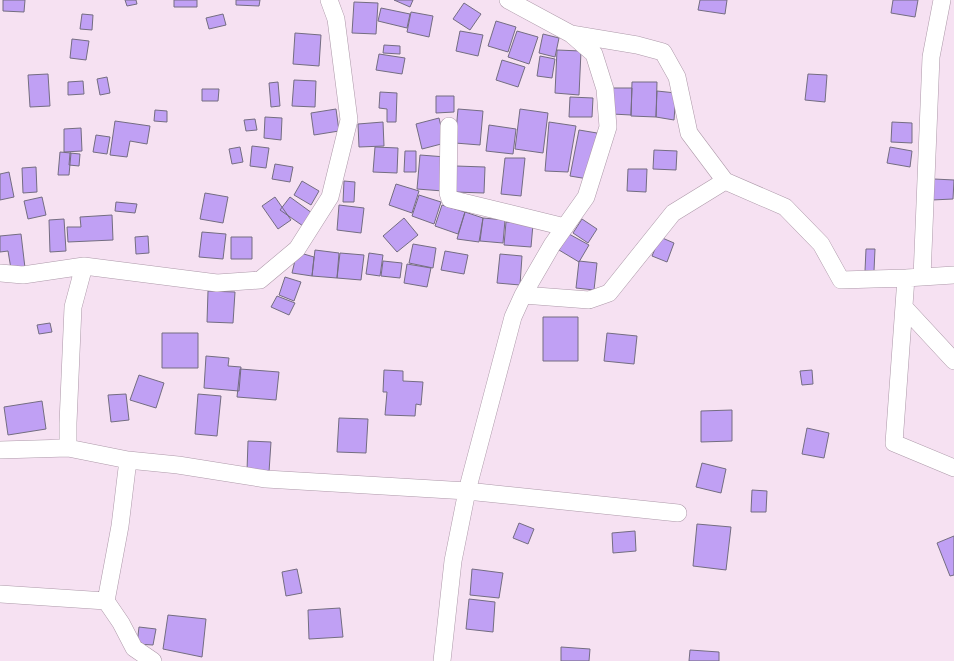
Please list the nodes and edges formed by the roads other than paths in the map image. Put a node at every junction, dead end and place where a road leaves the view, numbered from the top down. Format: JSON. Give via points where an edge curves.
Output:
{"nodes":[{"id":1,"x":329,"y":0,"type":"edge"},
{"id":2,"x":508,"y":0,"type":"edge"},
{"id":3,"x":942,"y":0,"type":"edge"},
{"id":4,"x":571,"y":34,"type":"junction"},
{"id":5,"x":449,"y":126,"type":"dead end"},
{"id":6,"x":725,"y":181,"type":"junction"},
{"id":7,"x":565,"y":227,"type":"junction"},
{"id":8,"x":84,"y":266,"type":"junction"},
{"id":9,"x":0,"y":273,"type":"edge"},
{"id":10,"x":954,"y":275,"type":"edge"},
{"id":11,"x":914,"y":278,"type":"junction"},
{"id":12,"x":523,"y":295,"type":"junction"},
{"id":13,"x":904,"y":306,"type":"junction"},
{"id":14,"x":954,"y":361,"type":"edge"},
{"id":15,"x":68,"y":448,"type":"junction"},
{"id":16,"x":0,"y":450,"type":"edge"},
{"id":17,"x":128,"y":460,"type":"junction"},
{"id":18,"x":954,"y":468,"type":"edge"},
{"id":19,"x":467,"y":491,"type":"junction"},
{"id":20,"x":678,"y":513,"type":"dead end"},
{"id":21,"x":0,"y":594,"type":"edge"},
{"id":22,"x":106,"y":601,"type":"junction"},
{"id":23,"x":153,"y":661,"type":"edge"},
{"id":24,"x":442,"y":661,"type":"edge"}],
"edges":[{"from":1,"to":8,"type":"street","via":[[336,18],[349,120],[330,197],[297,249],[260,280],[217,283]]},
{"from":2,"to":4,"type":"street"},
{"from":3,"to":11,"type":"street","via":[[931,57]]},
{"from":4,"to":6,"type":"street","via":[[663,52],[677,77],[689,133]]},
{"from":4,"to":7,"type":"street","via":[[594,54],[605,89],[608,127],[586,197]]},
{"from":5,"to":7,"type":"street","via":[[450,199]]},
{"from":6,"to":11,"type":"street","via":[[785,207],[821,244],[841,280]]},
{"from":6,"to":12,"type":"street","via":[[673,213],[609,294],[589,300]]},
{"from":7,"to":12,"type":"street"},
{"from":8,"to":9,"type":"street","via":[[23,275]]},
{"from":8,"to":15,"type":"street","via":[[73,308]]},
{"from":10,"to":11,"type":"street"},
{"from":11,"to":13,"type":"street"},
{"from":12,"to":19,"type":"street","via":[[513,317]]},
{"from":13,"to":14,"type":"street"},
{"from":13,"to":18,"type":"street","via":[[894,443]]},
{"from":15,"to":16,"type":"street"},
{"from":15,"to":17,"type":"street"},
{"from":17,"to":19,"type":"street","via":[[266,479]]},
{"from":17,"to":22,"type":"street","via":[[120,526]]},
{"from":19,"to":20,"type":"street"},
{"from":19,"to":24,"type":"street","via":[[453,561]]},
{"from":21,"to":22,"type":"street"},
{"from":22,"to":23,"type":"street","via":[[134,648]]}]}
